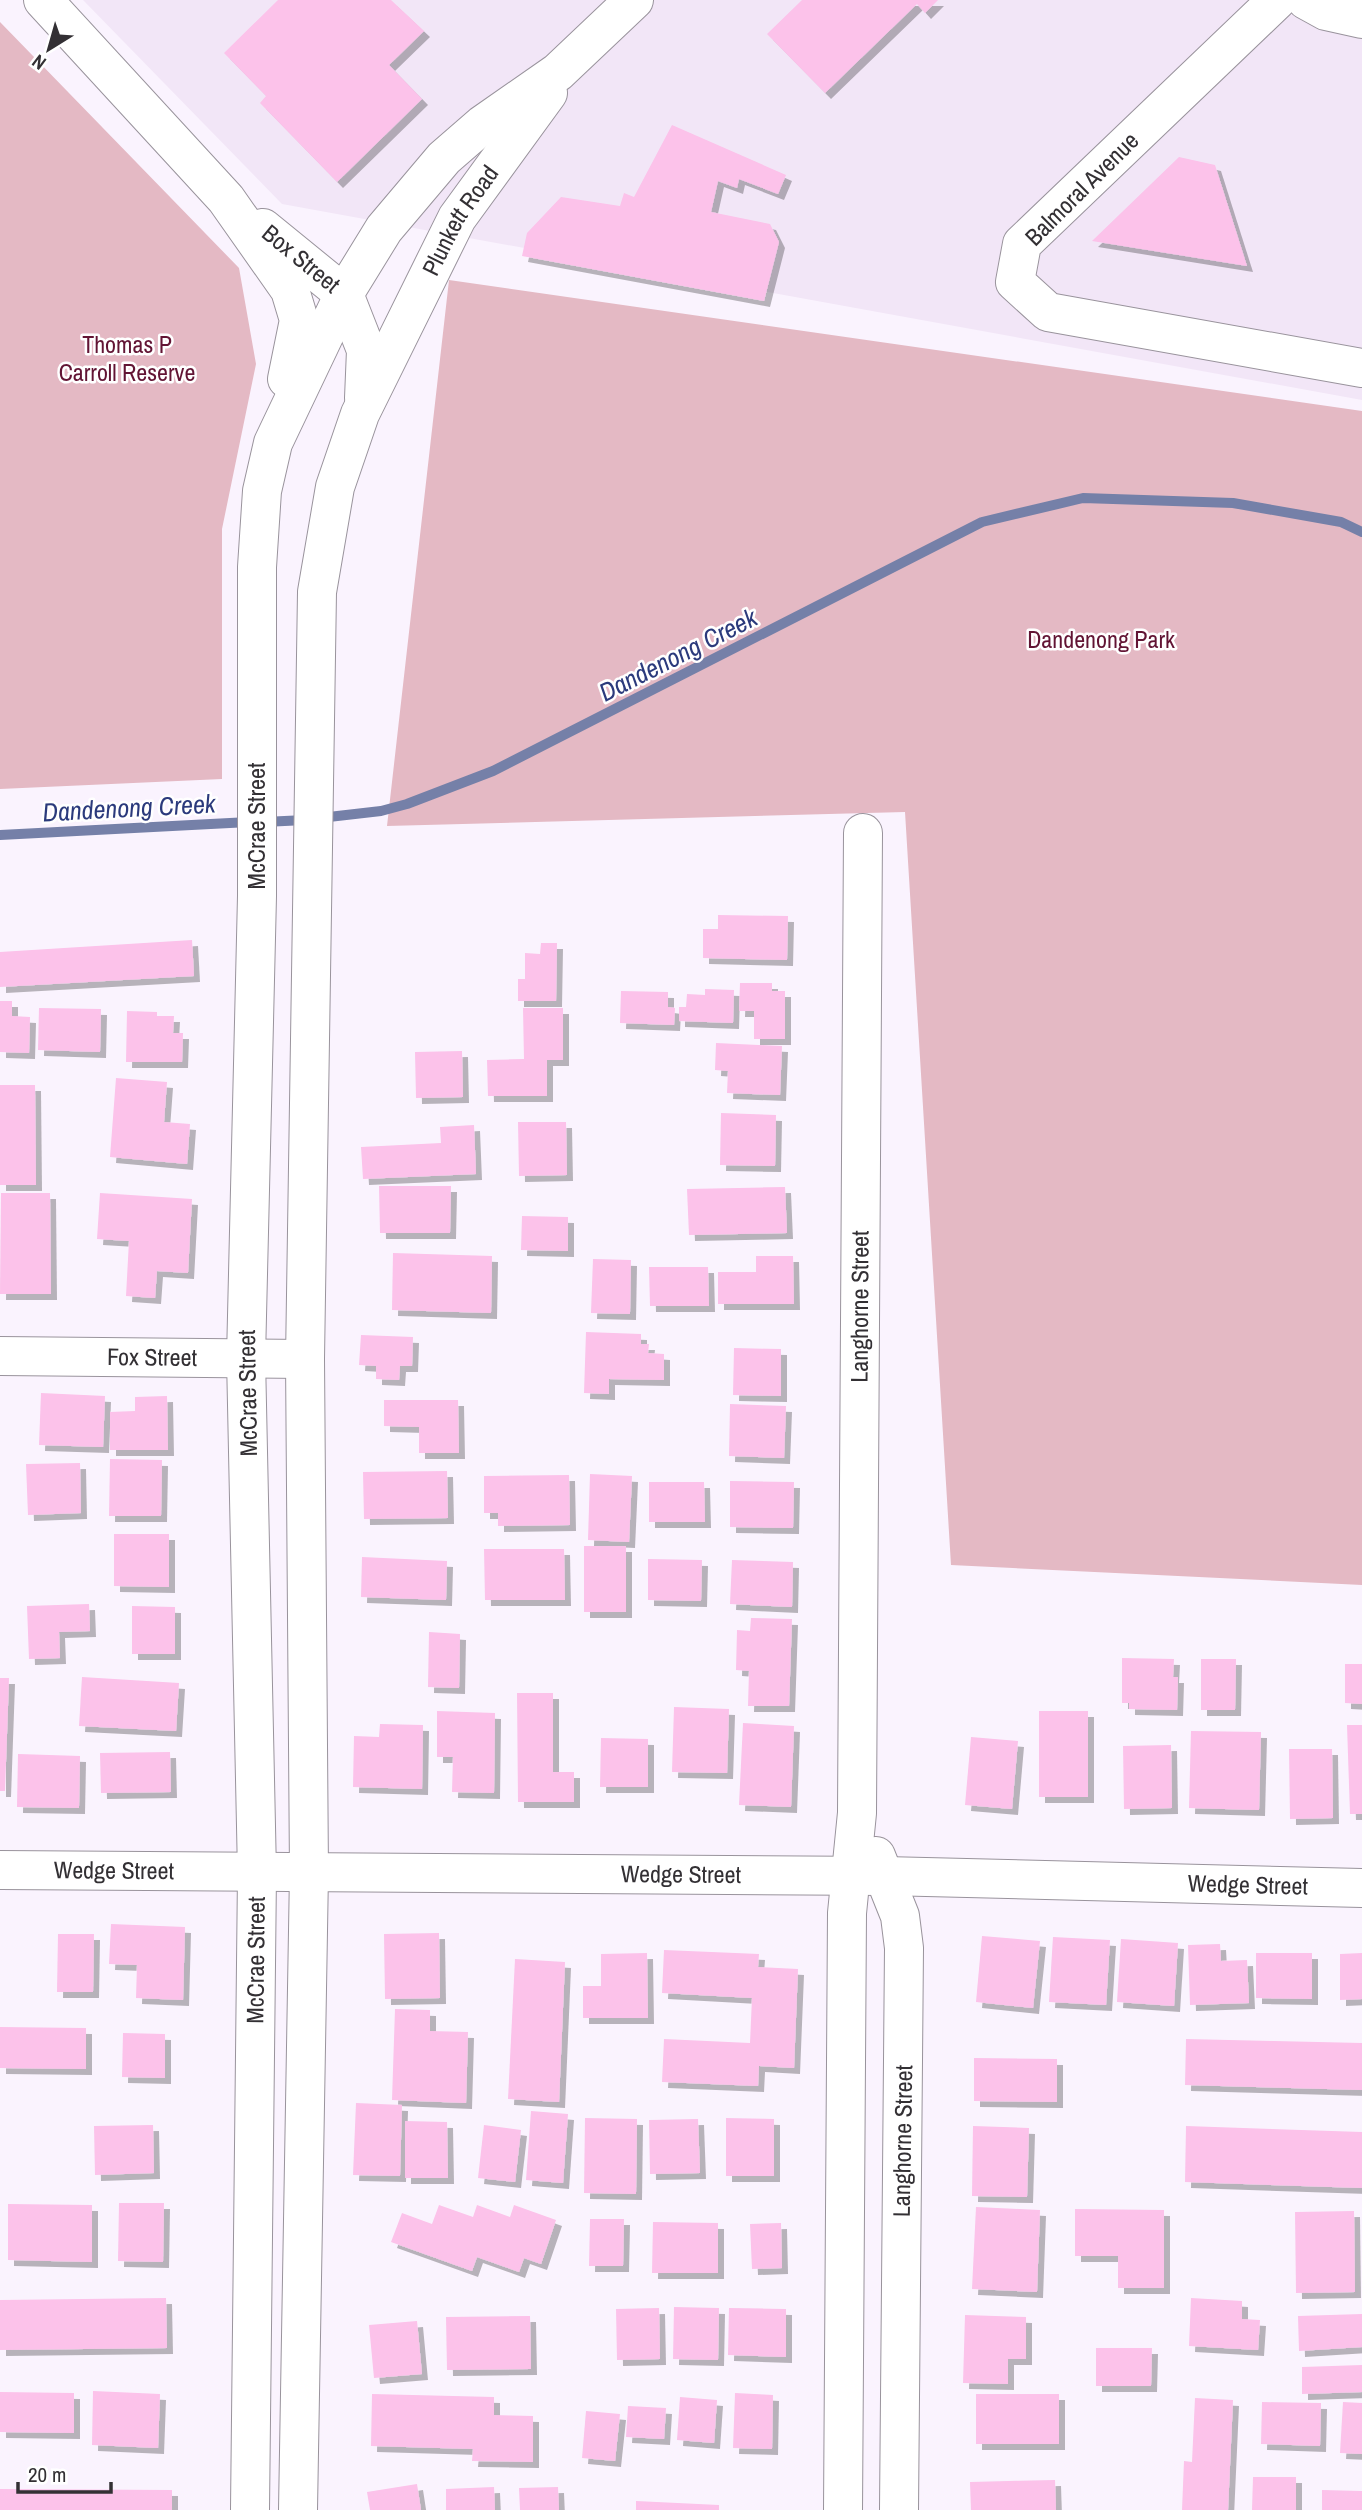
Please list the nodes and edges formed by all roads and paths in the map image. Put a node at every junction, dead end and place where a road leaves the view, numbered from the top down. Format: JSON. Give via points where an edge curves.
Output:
{"nodes":[{"id":1,"x":43,"y":0,"type":"edge"},
{"id":2,"x":634,"y":0,"type":"edge"},
{"id":3,"x":1277,"y":0,"type":"edge"},
{"id":4,"x":1306,"y":0,"type":"edge"},
{"id":5,"x":1362,"y":19,"type":"edge"},
{"id":6,"x":589,"y":46,"type":"junction"},
{"id":7,"x":226,"y":199,"type":"junction"},
{"id":8,"x":344,"y":294,"type":"junction"},
{"id":9,"x":1362,"y":368,"type":"edge"},
{"id":10,"x":360,"y":414,"type":"junction"},
{"id":11,"x":273,"y":443,"type":"junction"},
{"id":12,"x":863,"y":833,"type":"dead end"},
{"id":13,"x":0,"y":1356,"type":"edge"},
{"id":14,"x":246,"y":1358,"type":"junction"},
{"id":15,"x":305,"y":1359,"type":"junction"},
{"id":16,"x":0,"y":1870,"type":"edge"},
{"id":17,"x":309,"y":1872,"type":"junction"},
{"id":18,"x":257,"y":1873,"type":"junction"},
{"id":19,"x":868,"y":1876,"type":"junction"},
{"id":20,"x":1362,"y":1888,"type":"edge"},
{"id":21,"x":250,"y":2510,"type":"edge"},
{"id":22,"x":298,"y":2510,"type":"edge"},
{"id":23,"x":843,"y":2510,"type":"edge"},
{"id":24,"x":899,"y":2510,"type":"edge"}],
"edges":[{"from":1,"to":7,"type":"main road","name":"Box Street"},
{"from":2,"to":6,"type":"main road","name":"Plunkett Road"},
{"from":3,"to":9,"type":"main road","name":"Balmoral Avenue","via":[[1022,244],[1015,282],[1048,312]]},
{"from":4,"to":5,"type":"main road","via":[[1326,11]]},
{"from":6,"to":8,"type":"main road","name":"Plunkett Road","via":[[444,158],[384,229]]},
{"from":6,"to":10,"type":"main road","name":"Plunkett Road","via":[[519,131],[457,218]]},
{"from":7,"to":8,"type":"main road","name":"Box Street"},
{"from":7,"to":11,"type":"main road","name":"Box Street","via":[[290,290],[298,312]]},
{"from":8,"to":10,"type":"main road","name":"Box Street","via":[[366,350],[367,377]]},
{"from":8,"to":11,"type":"main road","name":"McCrae Street"},
{"from":10,"to":15,"type":"main road","via":[[335,487],[317,592]]},
{"from":11,"to":14,"type":"main road","name":"McCrae Street","via":[[259,517],[257,896]]},
{"from":12,"to":19,"type":"main road","name":"Langhorne Street","via":[[857,1779],[869,1837]]},
{"from":13,"to":14,"type":"main road","name":"Fox Street"},
{"from":14,"to":15,"type":"main road","name":"Fox Street"},
{"from":14,"to":18,"type":"main road","name":"McCrae Street"},
{"from":15,"to":17,"type":"main road"},
{"from":16,"to":18,"type":"main road","name":"Wedge Street"},
{"from":17,"to":18,"type":"main road","name":"Wedge Street"},
{"from":17,"to":19,"type":"main road","name":"Wedge Street"},
{"from":17,"to":22,"type":"main road"},
{"from":18,"to":21,"type":"main road","name":"McCrae Street"},
{"from":19,"to":20,"type":"main road","name":"Wedge Street"},
{"from":19,"to":23,"type":"main road","name":"Langhorne Street","via":[[847,1913]]},
{"from":19,"to":24,"type":"main road","name":"Langhorne Street","via":[[900,1916],[904,1948]]}]}
